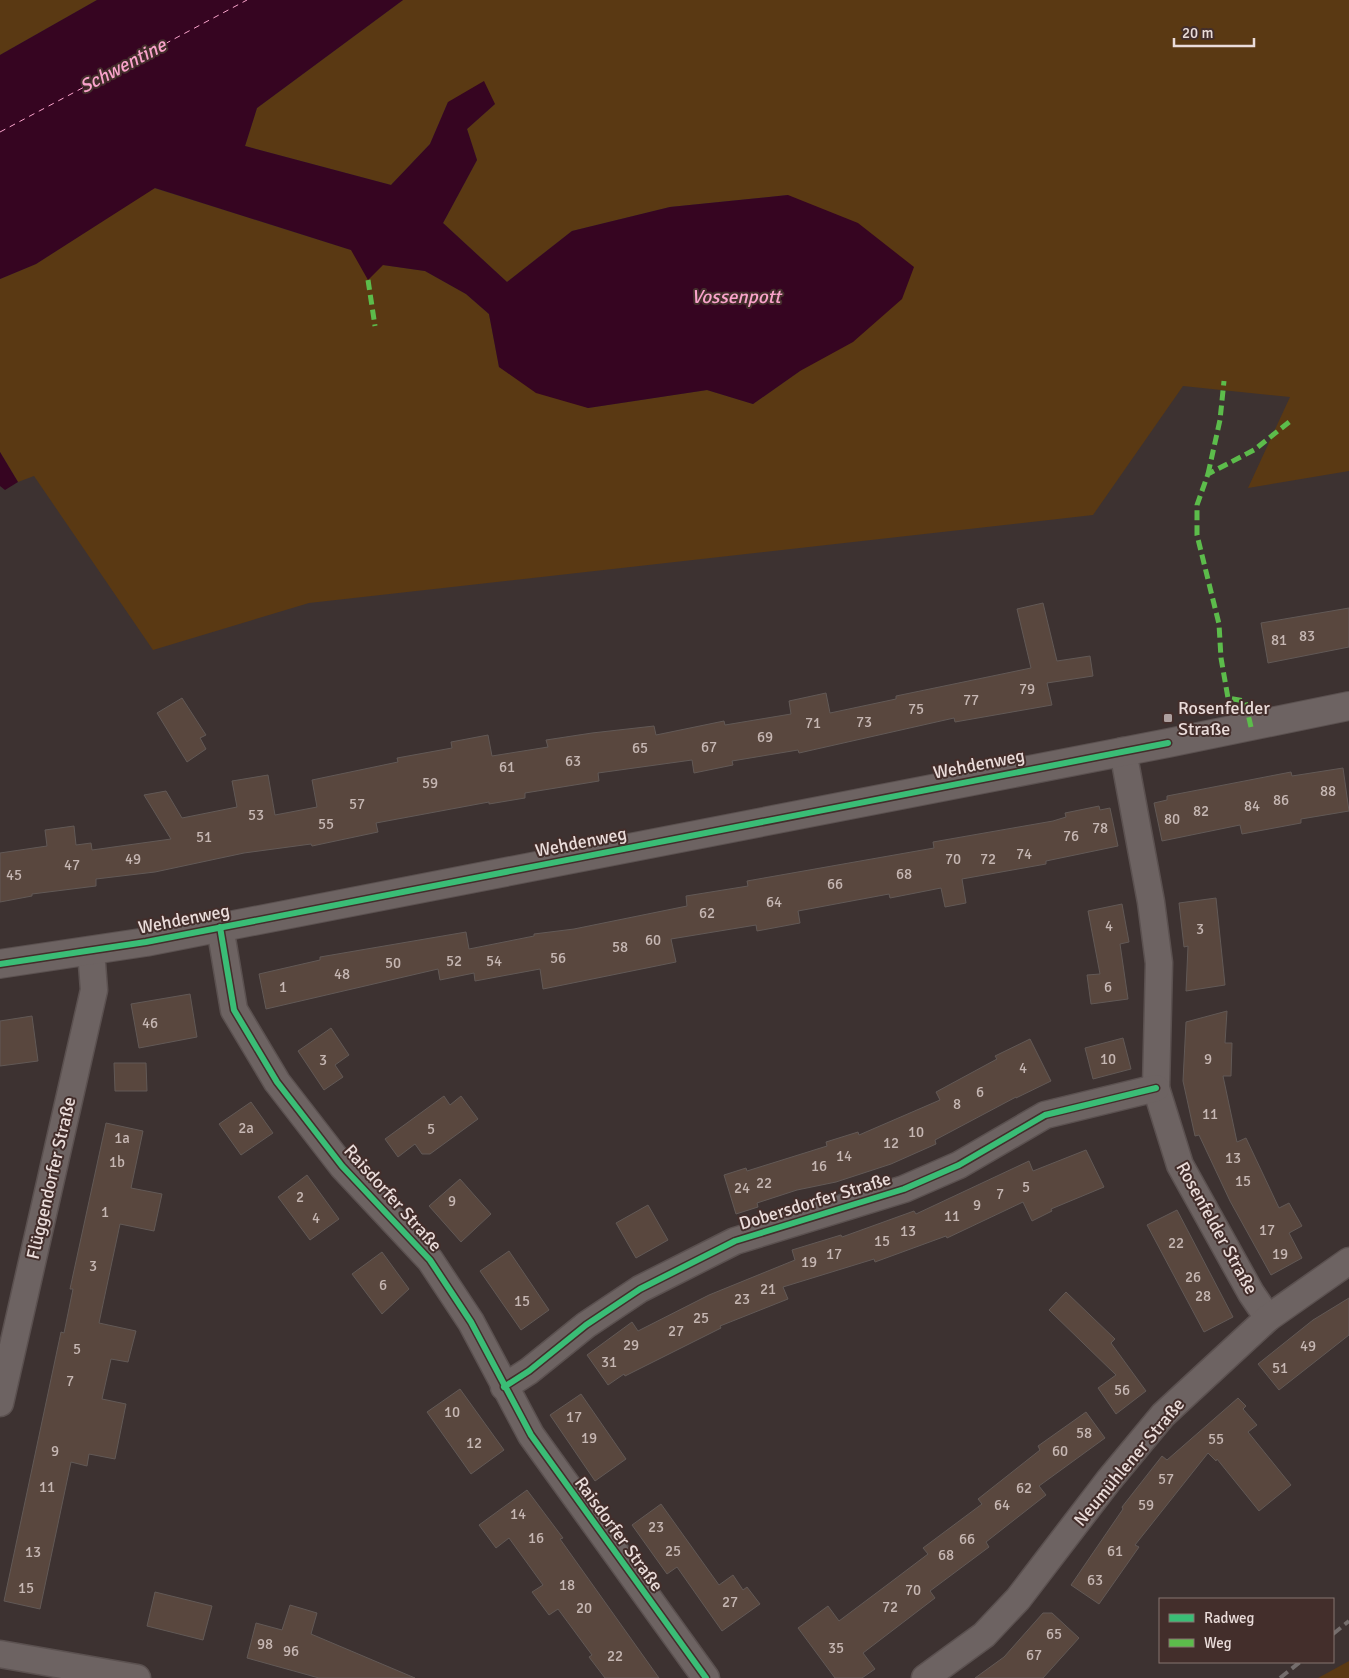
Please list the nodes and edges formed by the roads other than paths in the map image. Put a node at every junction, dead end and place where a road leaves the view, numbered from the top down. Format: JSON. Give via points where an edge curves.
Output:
{"nodes":[{"id":1,"x":1349,"y":706,"type":"edge"},
{"id":2,"x":1123,"y":751,"type":"junction"},
{"id":3,"x":220,"y":927,"type":"junction"},
{"id":4,"x":91,"y":951,"type":"junction"},
{"id":5,"x":0,"y":964,"type":"edge"},
{"id":6,"x":1156,"y":1088,"type":"junction"},
{"id":7,"x":1349,"y":1261,"type":"edge"},
{"id":8,"x":1268,"y":1318,"type":"junction"},
{"id":9,"x":504,"y":1387,"type":"junction"},
{"id":10,"x":0,"y":1403,"type":"edge"},
{"id":11,"x":0,"y":1654,"type":"edge"},
{"id":12,"x":137,"y":1678,"type":"edge"},
{"id":13,"x":706,"y":1678,"type":"edge"},
{"id":14,"x":925,"y":1678,"type":"edge"}],
"edges":[{"from":1,"to":2,"type":"main road","name":"Wehdenweg"},
{"from":2,"to":3,"type":"main road","name":"Wehdenweg"},
{"from":2,"to":6,"type":"street","name":"Rosenfelder Straße","via":[[1159,963]]},
{"from":3,"to":4,"type":"main road","name":"Wehdenweg"},
{"from":3,"to":9,"type":"street","name":"Raisdorfer Straße","via":[[234,1010],[277,1082],[342,1166],[430,1260],[471,1322]]},
{"from":4,"to":5,"type":"main road","name":"Wehdenweg"},
{"from":4,"to":10,"type":"street","name":"Flüggendorfer Straße","via":[[94,990]]},
{"from":6,"to":8,"type":"street","name":"Rosenfelder Straße","via":[[1180,1165]]},
{"from":6,"to":9,"type":"street","name":"Dobersdorfer Straße","via":[[1045,1115],[959,1165],[904,1189],[736,1241],[706,1254],[640,1289]]},
{"from":7,"to":8,"type":"street","name":"Neumühlener Straße"},
{"from":8,"to":14,"type":"street","name":"Neumühlener Straße","via":[[1163,1415],[1108,1480],[1018,1600],[984,1635]]},
{"from":9,"to":13,"type":"street","name":"Raisdorfer Straße","via":[[531,1435]]},
{"from":11,"to":12,"type":"street"}]}
